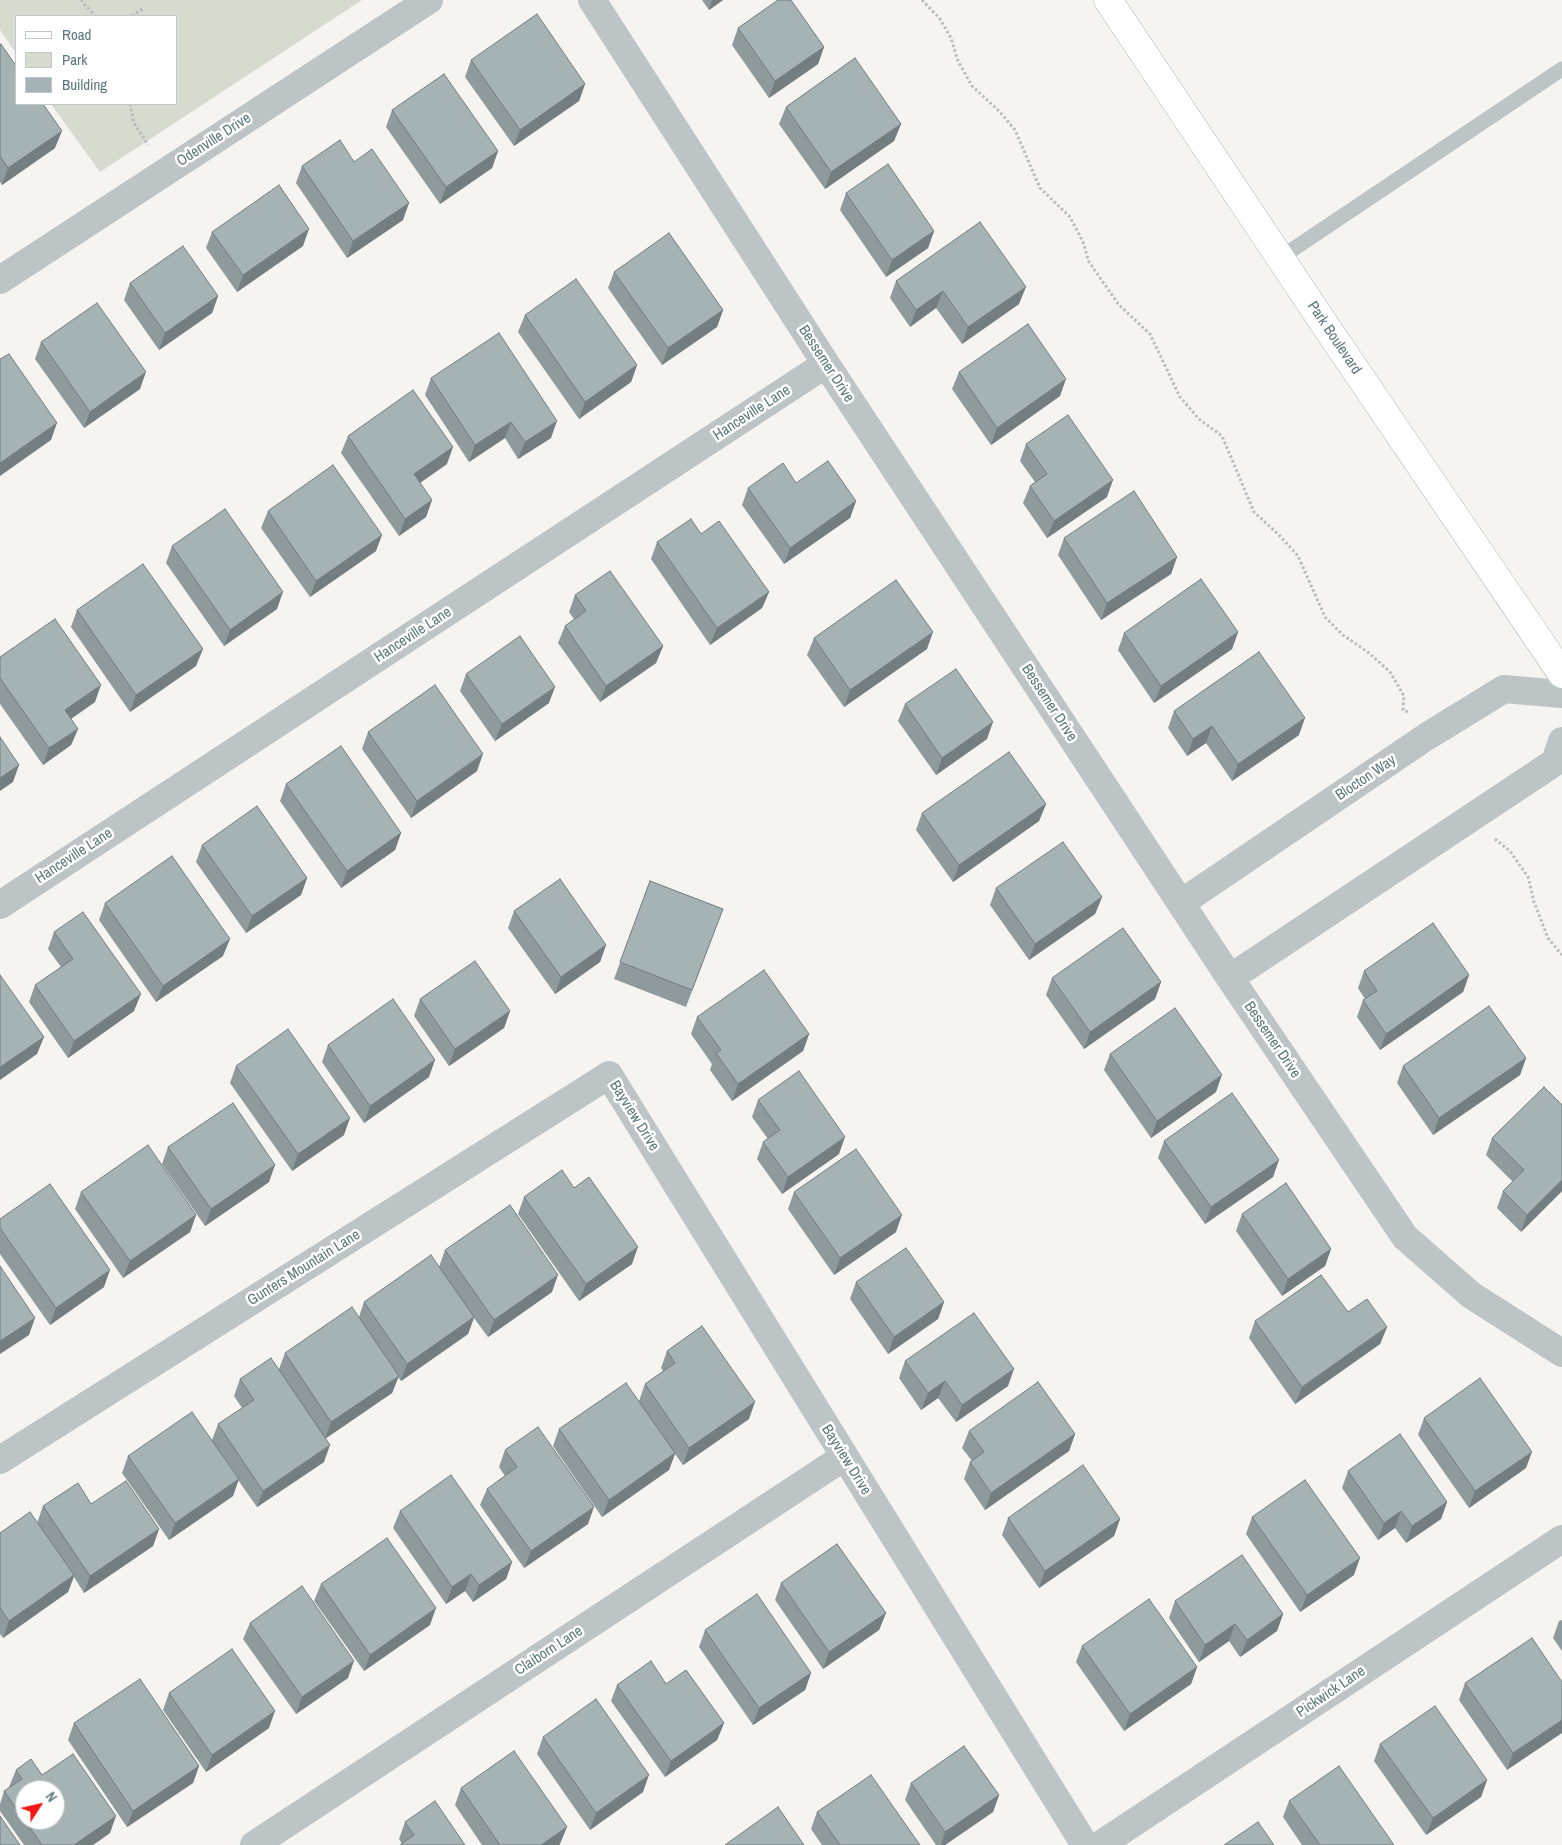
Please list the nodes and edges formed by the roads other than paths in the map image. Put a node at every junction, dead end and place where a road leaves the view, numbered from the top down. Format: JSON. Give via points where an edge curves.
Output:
{"nodes":[{"id":1,"x":429,"y":0,"type":"edge"},
{"id":2,"x":592,"y":0,"type":"edge"},
{"id":3,"x":1108,"y":0,"type":"edge"},
{"id":4,"x":1562,"y":69,"type":"edge"},
{"id":5,"x":1280,"y":258,"type":"junction"},
{"id":6,"x":0,"y":280,"type":"edge"},
{"id":7,"x":826,"y":364,"type":"junction"},
{"id":8,"x":1562,"y":674,"type":"edge"},
{"id":9,"x":1562,"y":694,"type":"edge"},
{"id":10,"x":1562,"y":741,"type":"edge"},
{"id":11,"x":1181,"y":903,"type":"junction"},
{"id":12,"x":0,"y":905,"type":"edge"},
{"id":13,"x":1230,"y":978,"type":"junction"},
{"id":14,"x":609,"y":1075,"type":"joint"},
{"id":15,"x":1562,"y":1354,"type":"edge"},
{"id":16,"x":844,"y":1457,"type":"junction"},
{"id":17,"x":0,"y":1460,"type":"edge"},
{"id":18,"x":1562,"y":1539,"type":"edge"},
{"id":19,"x":263,"y":1842,"type":"edge"},
{"id":20,"x":1085,"y":1845,"type":"edge"},
{"id":21,"x":1100,"y":1845,"type":"edge"}],
"edges":[{"from":1,"to":6,"type":"street","name":"Odenville Drive"},
{"from":2,"to":7,"type":"street","name":"Bessemer Drive"},
{"from":3,"to":5,"type":"main road","name":"Park Boulevard"},
{"from":4,"to":5,"type":"lane"},
{"from":5,"to":8,"type":"main road","name":"Park Boulevard"},
{"from":7,"to":11,"type":"street","name":"Bessemer Drive"},
{"from":7,"to":12,"type":"street","name":"Hanceville Lane"},
{"from":9,"to":11,"type":"street","name":"Blocton Way","via":[[1504,688]]},
{"from":10,"to":13,"type":"street","via":[[1555,762]]},
{"from":11,"to":13,"type":"street","name":"Bessemer Drive"},
{"from":13,"to":15,"type":"street","name":"Bessemer Drive","via":[[1405,1237],[1471,1295]]},
{"from":14,"to":16,"type":"street","name":"Bayview Drive"},
{"from":14,"to":17,"type":"street","name":"Gunters Mountain Lane"},
{"from":16,"to":19,"type":"street","name":"Claiborn Lane"},
{"from":16,"to":20,"type":"street","name":"Bayview Drive"},
{"from":18,"to":21,"type":"street","name":"Pickwick Lane"}]}
